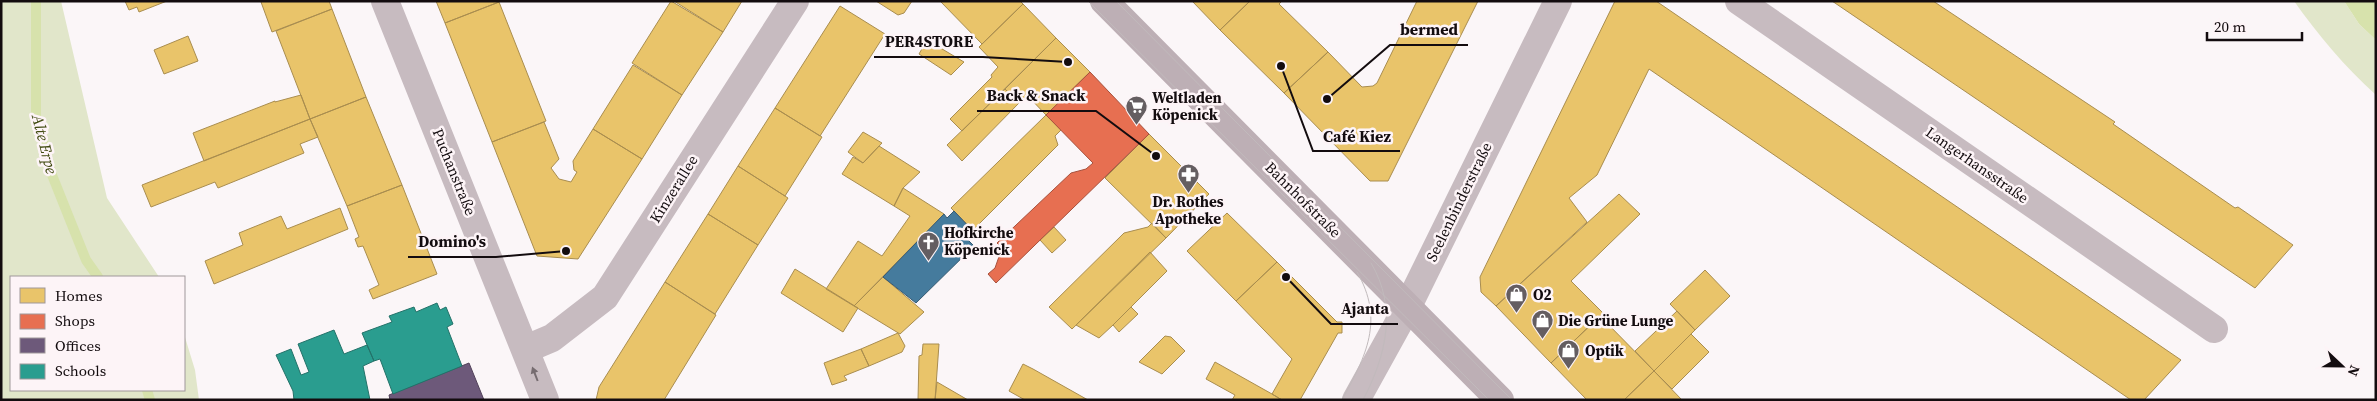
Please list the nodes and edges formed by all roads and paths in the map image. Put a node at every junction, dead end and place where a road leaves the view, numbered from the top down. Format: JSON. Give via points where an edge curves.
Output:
{"nodes":[{"id":1,"x":385,"y":1,"type":"edge"},
{"id":2,"x":795,"y":1,"type":"edge"},
{"id":3,"x":1104,"y":1,"type":"edge"},
{"id":4,"x":1558,"y":1,"type":"edge"},
{"id":5,"x":1739,"y":1,"type":"edge"},
{"id":6,"x":1408,"y":306,"type":"junction"},
{"id":7,"x":2214,"y":329,"type":"dead end"},
{"id":8,"x":526,"y":348,"type":"junction"},
{"id":9,"x":545,"y":400,"type":"edge"},
{"id":10,"x":1356,"y":400,"type":"edge"},
{"id":11,"x":1500,"y":400,"type":"edge"}],
"edges":[{"from":1,"to":8,"type":"street","name":"Puchanstraße"},
{"from":2,"to":8,"type":"street","name":"Kinzerallee","via":[[605,297],[552,338]]},
{"from":3,"to":6,"type":"main road","name":"Bahnhofstraße"},
{"from":4,"to":6,"type":"street","name":"Seelenbinderstraße"},
{"from":5,"to":7,"type":"street","name":"Langerhansstraße"},
{"from":6,"to":10,"type":"street","name":"Seelenbinderstraße"},
{"from":6,"to":11,"type":"main road","name":"Bahnhofstraße"},
{"from":9,"to":8,"type":"street","name":"Puchanstraße","one_way":true}]}
